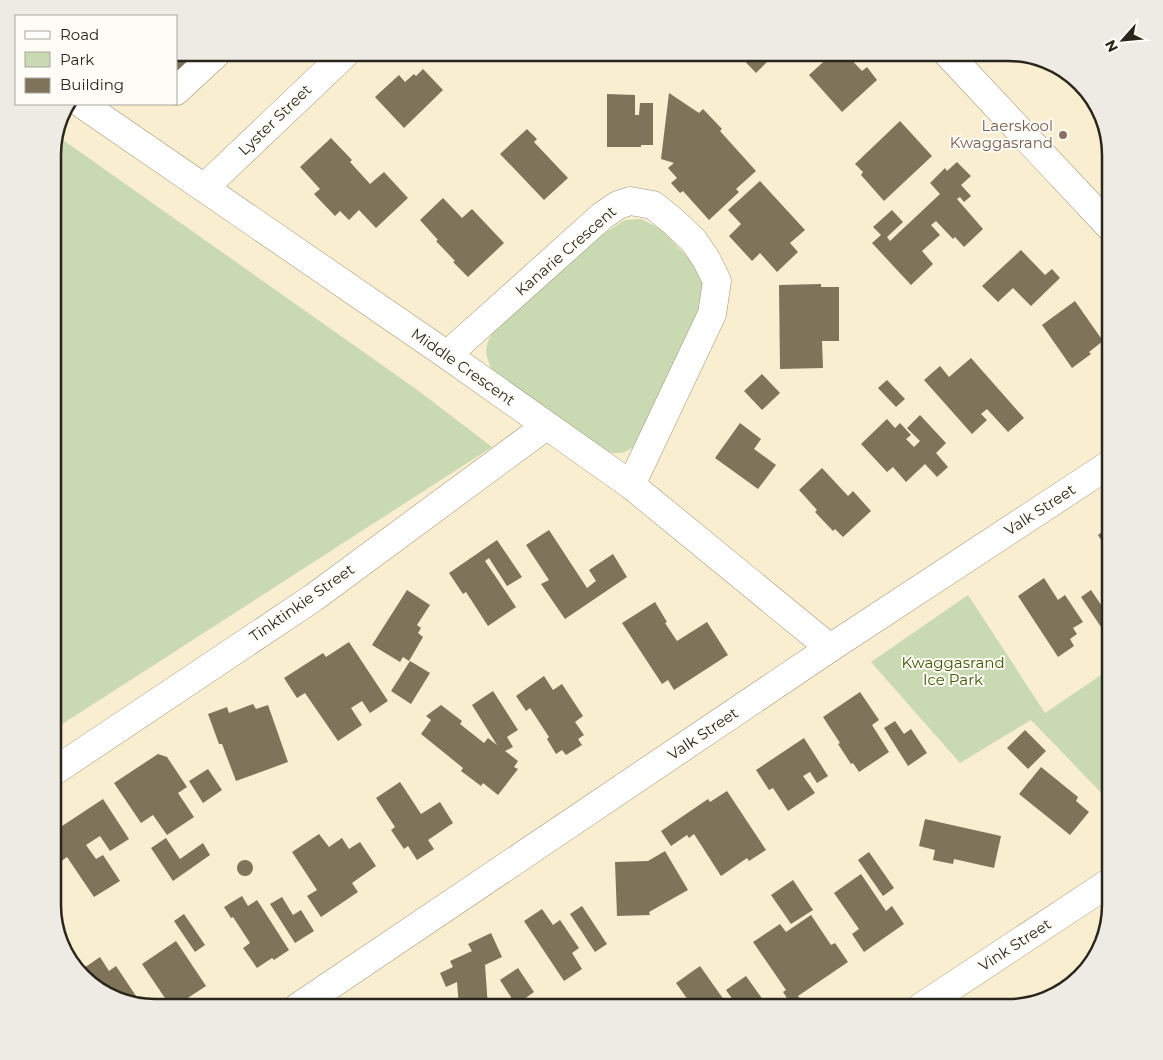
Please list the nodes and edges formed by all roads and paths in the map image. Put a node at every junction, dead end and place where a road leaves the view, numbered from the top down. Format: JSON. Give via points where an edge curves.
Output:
{"nodes":[{"id":1,"x":208,"y":61,"type":"edge"},
{"id":2,"x":337,"y":61,"type":"edge"},
{"id":3,"x":955,"y":61,"type":"edge"},
{"id":4,"x":178,"y":89,"type":"edge"},
{"id":5,"x":83,"y":105,"type":"edge"},
{"id":6,"x":205,"y":187,"type":"junction"},
{"id":7,"x":1102,"y":218,"type":"edge"},
{"id":8,"x":447,"y":355,"type":"junction"},
{"id":9,"x":546,"y":426,"type":"junction"},
{"id":10,"x":1102,"y":469,"type":"edge"},
{"id":11,"x":631,"y":485,"type":"junction"},
{"id":12,"x":830,"y":648,"type":"junction"},
{"id":13,"x":61,"y":767,"type":"edge"},
{"id":14,"x":1102,"y":887,"type":"edge"},
{"id":15,"x":311,"y":999,"type":"edge"},
{"id":16,"x":934,"y":999,"type":"edge"}],
"edges":[{"from":1,"to":4,"type":"street"},
{"from":2,"to":6,"type":"street","name":"Lyster Street"},
{"from":3,"to":7,"type":"street"},
{"from":5,"to":6,"type":"street","name":"Middle Crescent"},
{"from":6,"to":8,"type":"street","name":"Middle Crescent"},
{"from":8,"to":9,"type":"street","name":"Middle Crescent"},
{"from":8,"to":11,"type":"street","name":"Kanarie Crescent","via":[[602,216],[630,201],[653,205],[694,240],[717,281],[712,314]]},
{"from":9,"to":11,"type":"street","name":"Middle Crescent"},
{"from":9,"to":13,"type":"street","name":"Tinktinkie Street","via":[[313,598]]},
{"from":10,"to":12,"type":"street","name":"Valk Street"},
{"from":11,"to":12,"type":"street","name":"Middle Crescent"},
{"from":12,"to":15,"type":"street","name":"Valk Street"},
{"from":14,"to":16,"type":"street","name":"Vink Street"}]}
